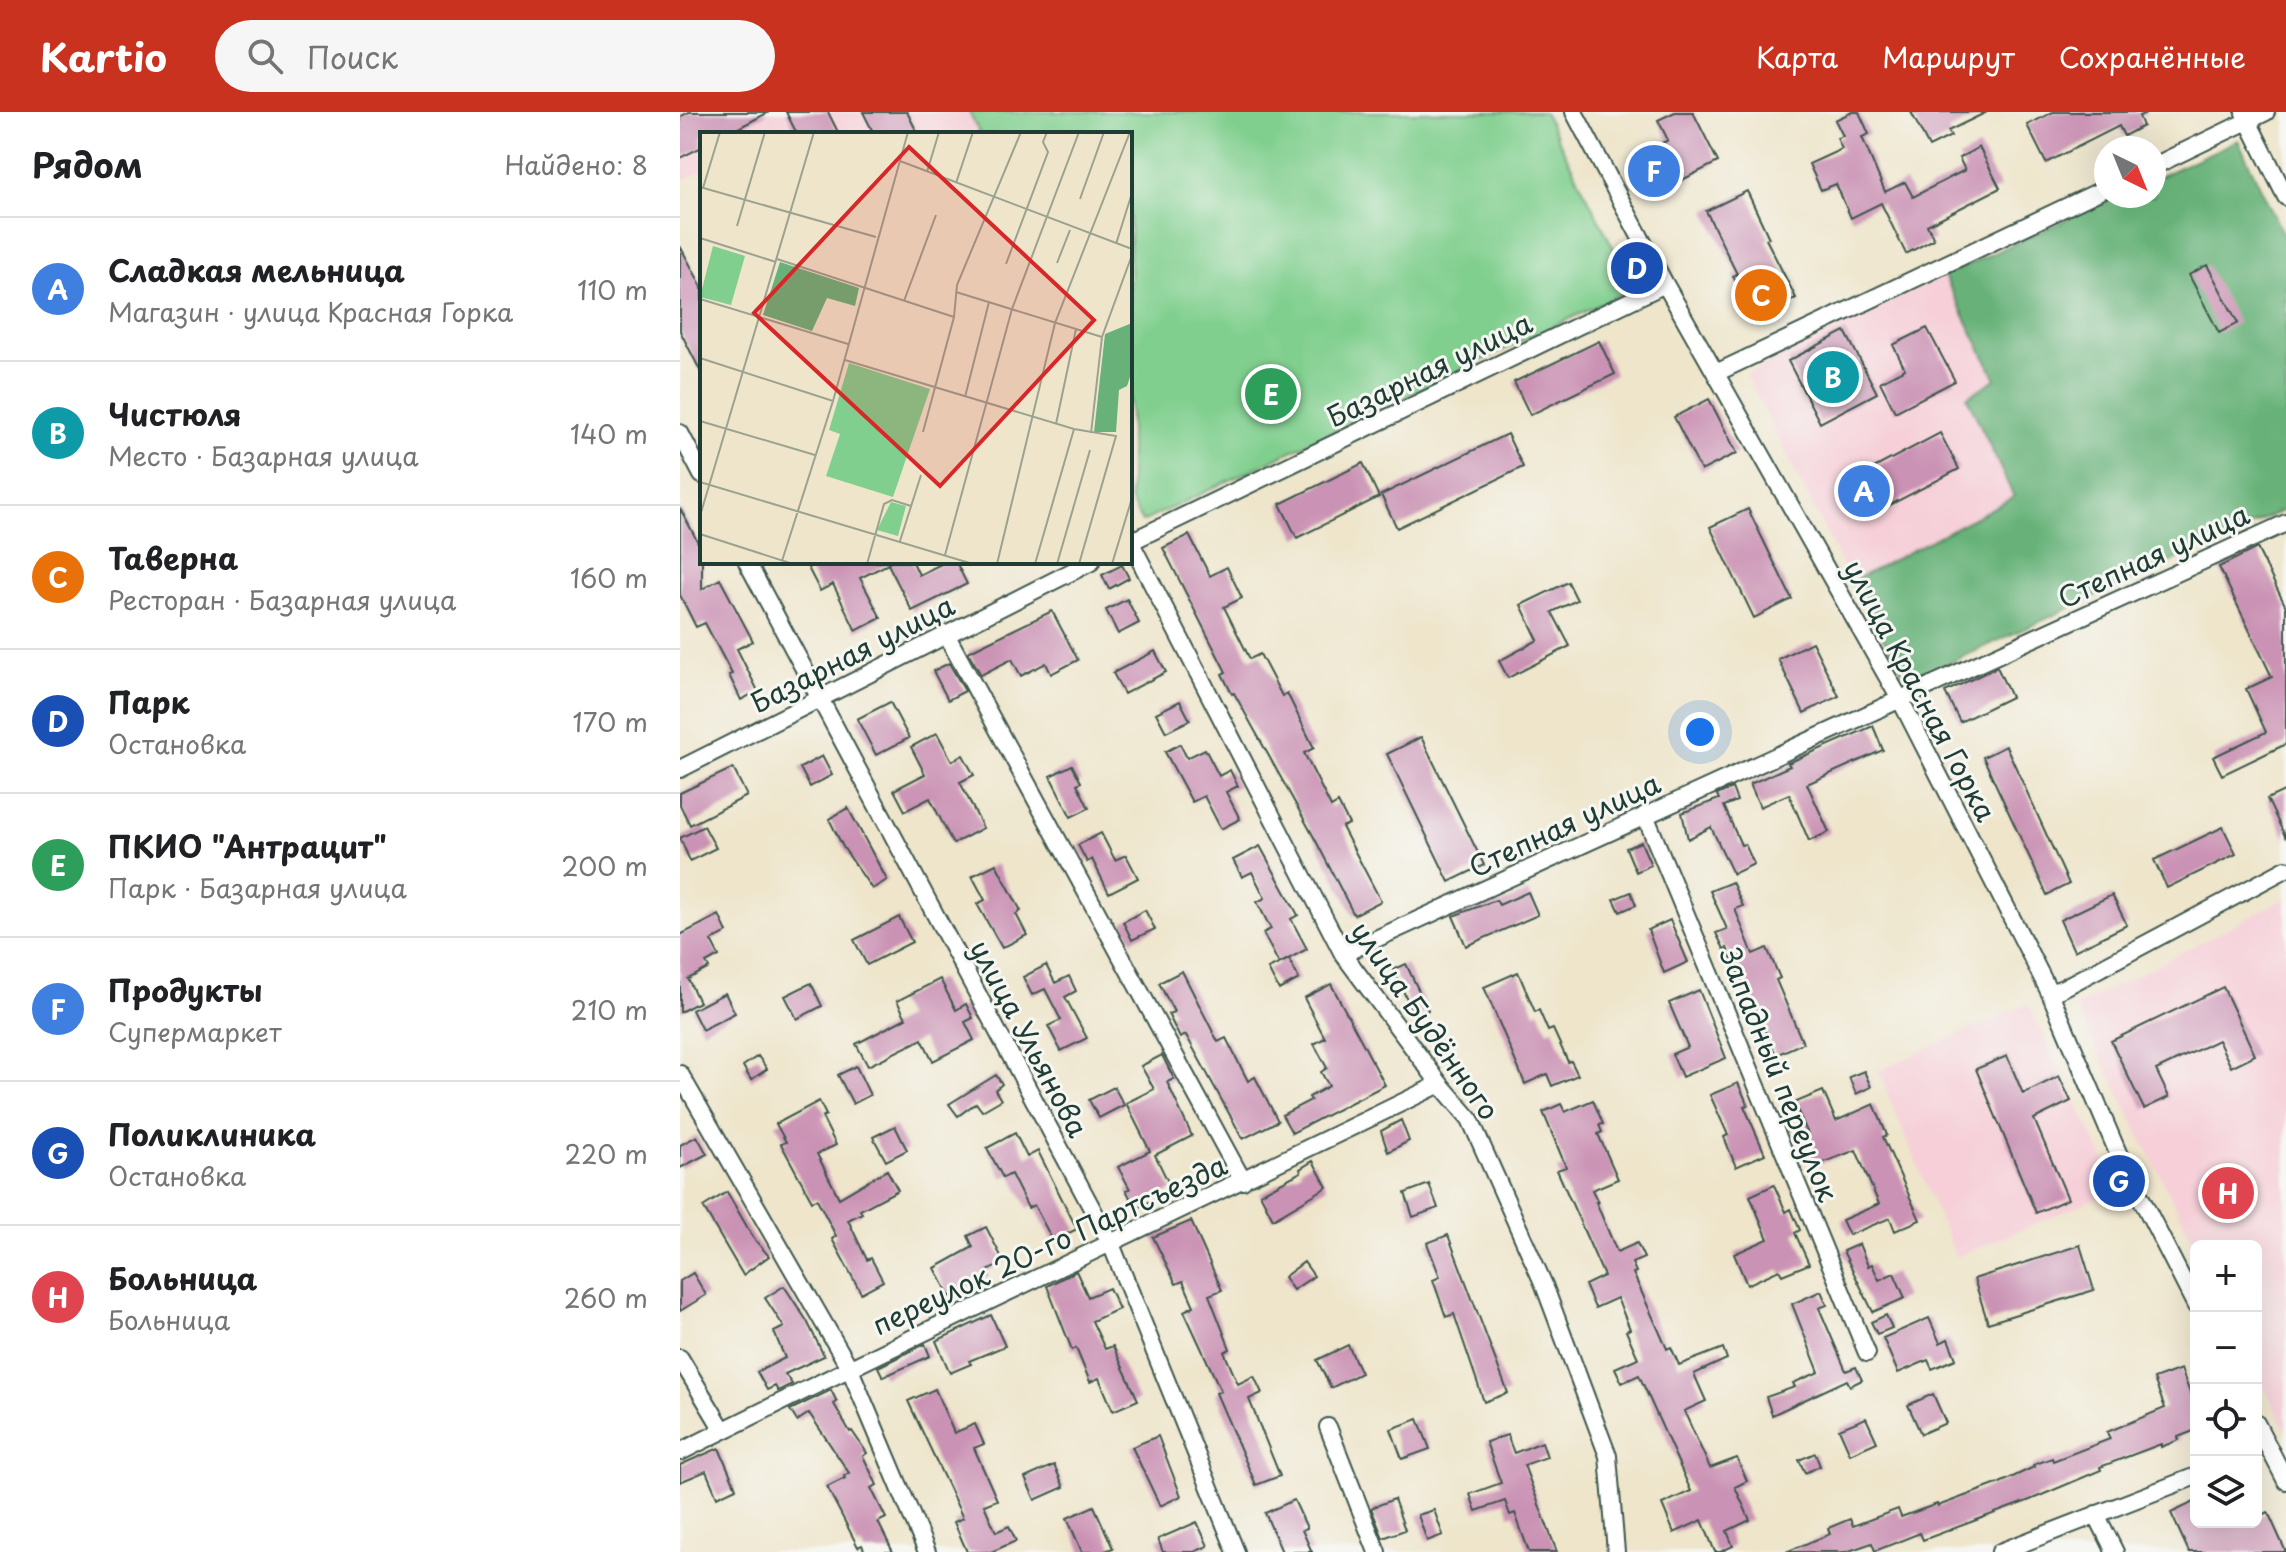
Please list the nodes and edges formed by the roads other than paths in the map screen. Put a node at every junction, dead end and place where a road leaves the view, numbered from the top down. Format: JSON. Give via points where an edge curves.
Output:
{"nodes":[{"id":1,"x":1574,"y":112,"type":"edge"},
{"id":2,"x":2266,"y":112,"type":"edge"},
{"id":3,"x":2246,"y":116,"type":"edge"},
{"id":4,"x":2166,"y":159,"type":"edge"},
{"id":5,"x":2094,"y":194,"type":"edge"},
{"id":6,"x":2286,"y":197,"type":"edge"},
{"id":7,"x":1665,"y":284,"type":"junction"},
{"id":8,"x":1716,"y":373,"type":"junction"},
{"id":9,"x":680,"y":433,"type":"edge"},
{"id":10,"x":700,"y":471,"type":"edge"},
{"id":11,"x":2286,"y":523,"type":"edge"},
{"id":12,"x":1132,"y":541,"type":"edge"},
{"id":13,"x":1132,"y":546,"type":"edge"},
{"id":14,"x":748,"y":564,"type":"edge"},
{"id":15,"x":1087,"y":564,"type":"edge"},
{"id":16,"x":946,"y":634,"type":"junction"},
{"id":17,"x":819,"y":700,"type":"junction"},
{"id":18,"x":1901,"y":701,"type":"junction"},
{"id":19,"x":680,"y":769,"type":"edge"},
{"id":20,"x":1645,"y":815,"type":"junction"},
{"id":21,"x":2286,"y":869,"type":"edge"},
{"id":22,"x":1343,"y":954,"type":"junction"},
{"id":23,"x":2050,"y":993,"type":"junction"},
{"id":24,"x":680,"y":1074,"type":"edge"},
{"id":25,"x":1440,"y":1084,"type":"junction"},
{"id":26,"x":1243,"y":1181,"type":"junction"},
{"id":27,"x":1111,"y":1244,"type":"junction"},
{"id":28,"x":2190,"y":1294,"type":"edge"},
{"id":29,"x":1867,"y":1353,"type":"dead end"},
{"id":30,"x":680,"y":1358,"type":"edge"},
{"id":31,"x":849,"y":1367,"type":"junction"},
{"id":32,"x":1328,"y":1427,"type":"dead end"},
{"id":33,"x":723,"y":1430,"type":"junction"},
{"id":34,"x":2263,"y":1451,"type":"edge"},
{"id":35,"x":680,"y":1452,"type":"edge"},
{"id":36,"x":2190,"y":1478,"type":"edge"},
{"id":37,"x":2286,"y":1481,"type":"edge"},
{"id":38,"x":2096,"y":1514,"type":"junction"},
{"id":39,"x":927,"y":1552,"type":"edge"},
{"id":40,"x":1236,"y":1552,"type":"edge"},
{"id":41,"x":1377,"y":1552,"type":"edge"},
{"id":42,"x":1616,"y":1552,"type":"edge"},
{"id":43,"x":2000,"y":1552,"type":"edge"},
{"id":44,"x":2115,"y":1552,"type":"edge"}],
"edges":[{"from":1,"to":7,"type":"street","name":"улица Красная Горка"},
{"from":2,"to":3,"type":"street"},
{"from":3,"to":4,"type":"street"},
{"from":3,"to":6,"type":"street"},
{"from":5,"to":8,"type":"street"},
{"from":7,"to":8,"type":"street","name":"улица Красная Горка"},
{"from":7,"to":12,"type":"street","name":"Базарная улица"},
{"from":8,"to":18,"type":"street","name":"улица Красная Горка"},
{"from":9,"to":10,"type":"street"},
{"from":11,"to":18,"type":"street","name":"Степная улица"},
{"from":13,"to":22,"type":"street","name":"улица Будённого"},
{"from":14,"to":17,"type":"street","name":"улица Ульянова"},
{"from":15,"to":16,"type":"street","name":"Базарная улица"},
{"from":16,"to":17,"type":"street","name":"Базарная улица"},
{"from":16,"to":26,"type":"street"},
{"from":17,"to":19,"type":"street","name":"Базарная улица"},
{"from":17,"to":27,"type":"street","name":"улица Ульянова"},
{"from":18,"to":20,"type":"street","name":"Степная улица"},
{"from":18,"to":23,"type":"street","name":"улица Красная Горка"},
{"from":20,"to":22,"type":"street","name":"Степная улица"},
{"from":20,"to":29,"type":"street","name":"Западный переулок"},
{"from":21,"to":23,"type":"street"},
{"from":22,"to":25,"type":"street","name":"улица Будённого"},
{"from":23,"to":28,"type":"street","name":"улица Красная Горка","via":[[2118,1153]]},
{"from":24,"to":31,"type":"street"},
{"from":25,"to":26,"type":"street","name":"переулок 20-го Партсъезда"},
{"from":25,"to":42,"type":"street","name":"улица Будённого","via":[[1470,1119],[1560,1328],[1608,1456]]},
{"from":26,"to":27,"type":"street","name":"переулок 20-го Партсъезда"},
{"from":27,"to":31,"type":"street","name":"переулок 20-го Партсъезда"},
{"from":27,"to":40,"type":"street","name":"улица Ульянова"},
{"from":30,"to":33,"type":"street"},
{"from":31,"to":33,"type":"street","name":"переулок 20-го Партсъезда"},
{"from":31,"to":39,"type":"street"},
{"from":32,"to":41,"type":"street"},
{"from":33,"to":35,"type":"street","name":"переулок 20-го Партсъезда"},
{"from":34,"to":37,"type":"street"},
{"from":36,"to":38,"type":"street"},
{"from":38,"to":43,"type":"street"},
{"from":38,"to":44,"type":"street"}]}
